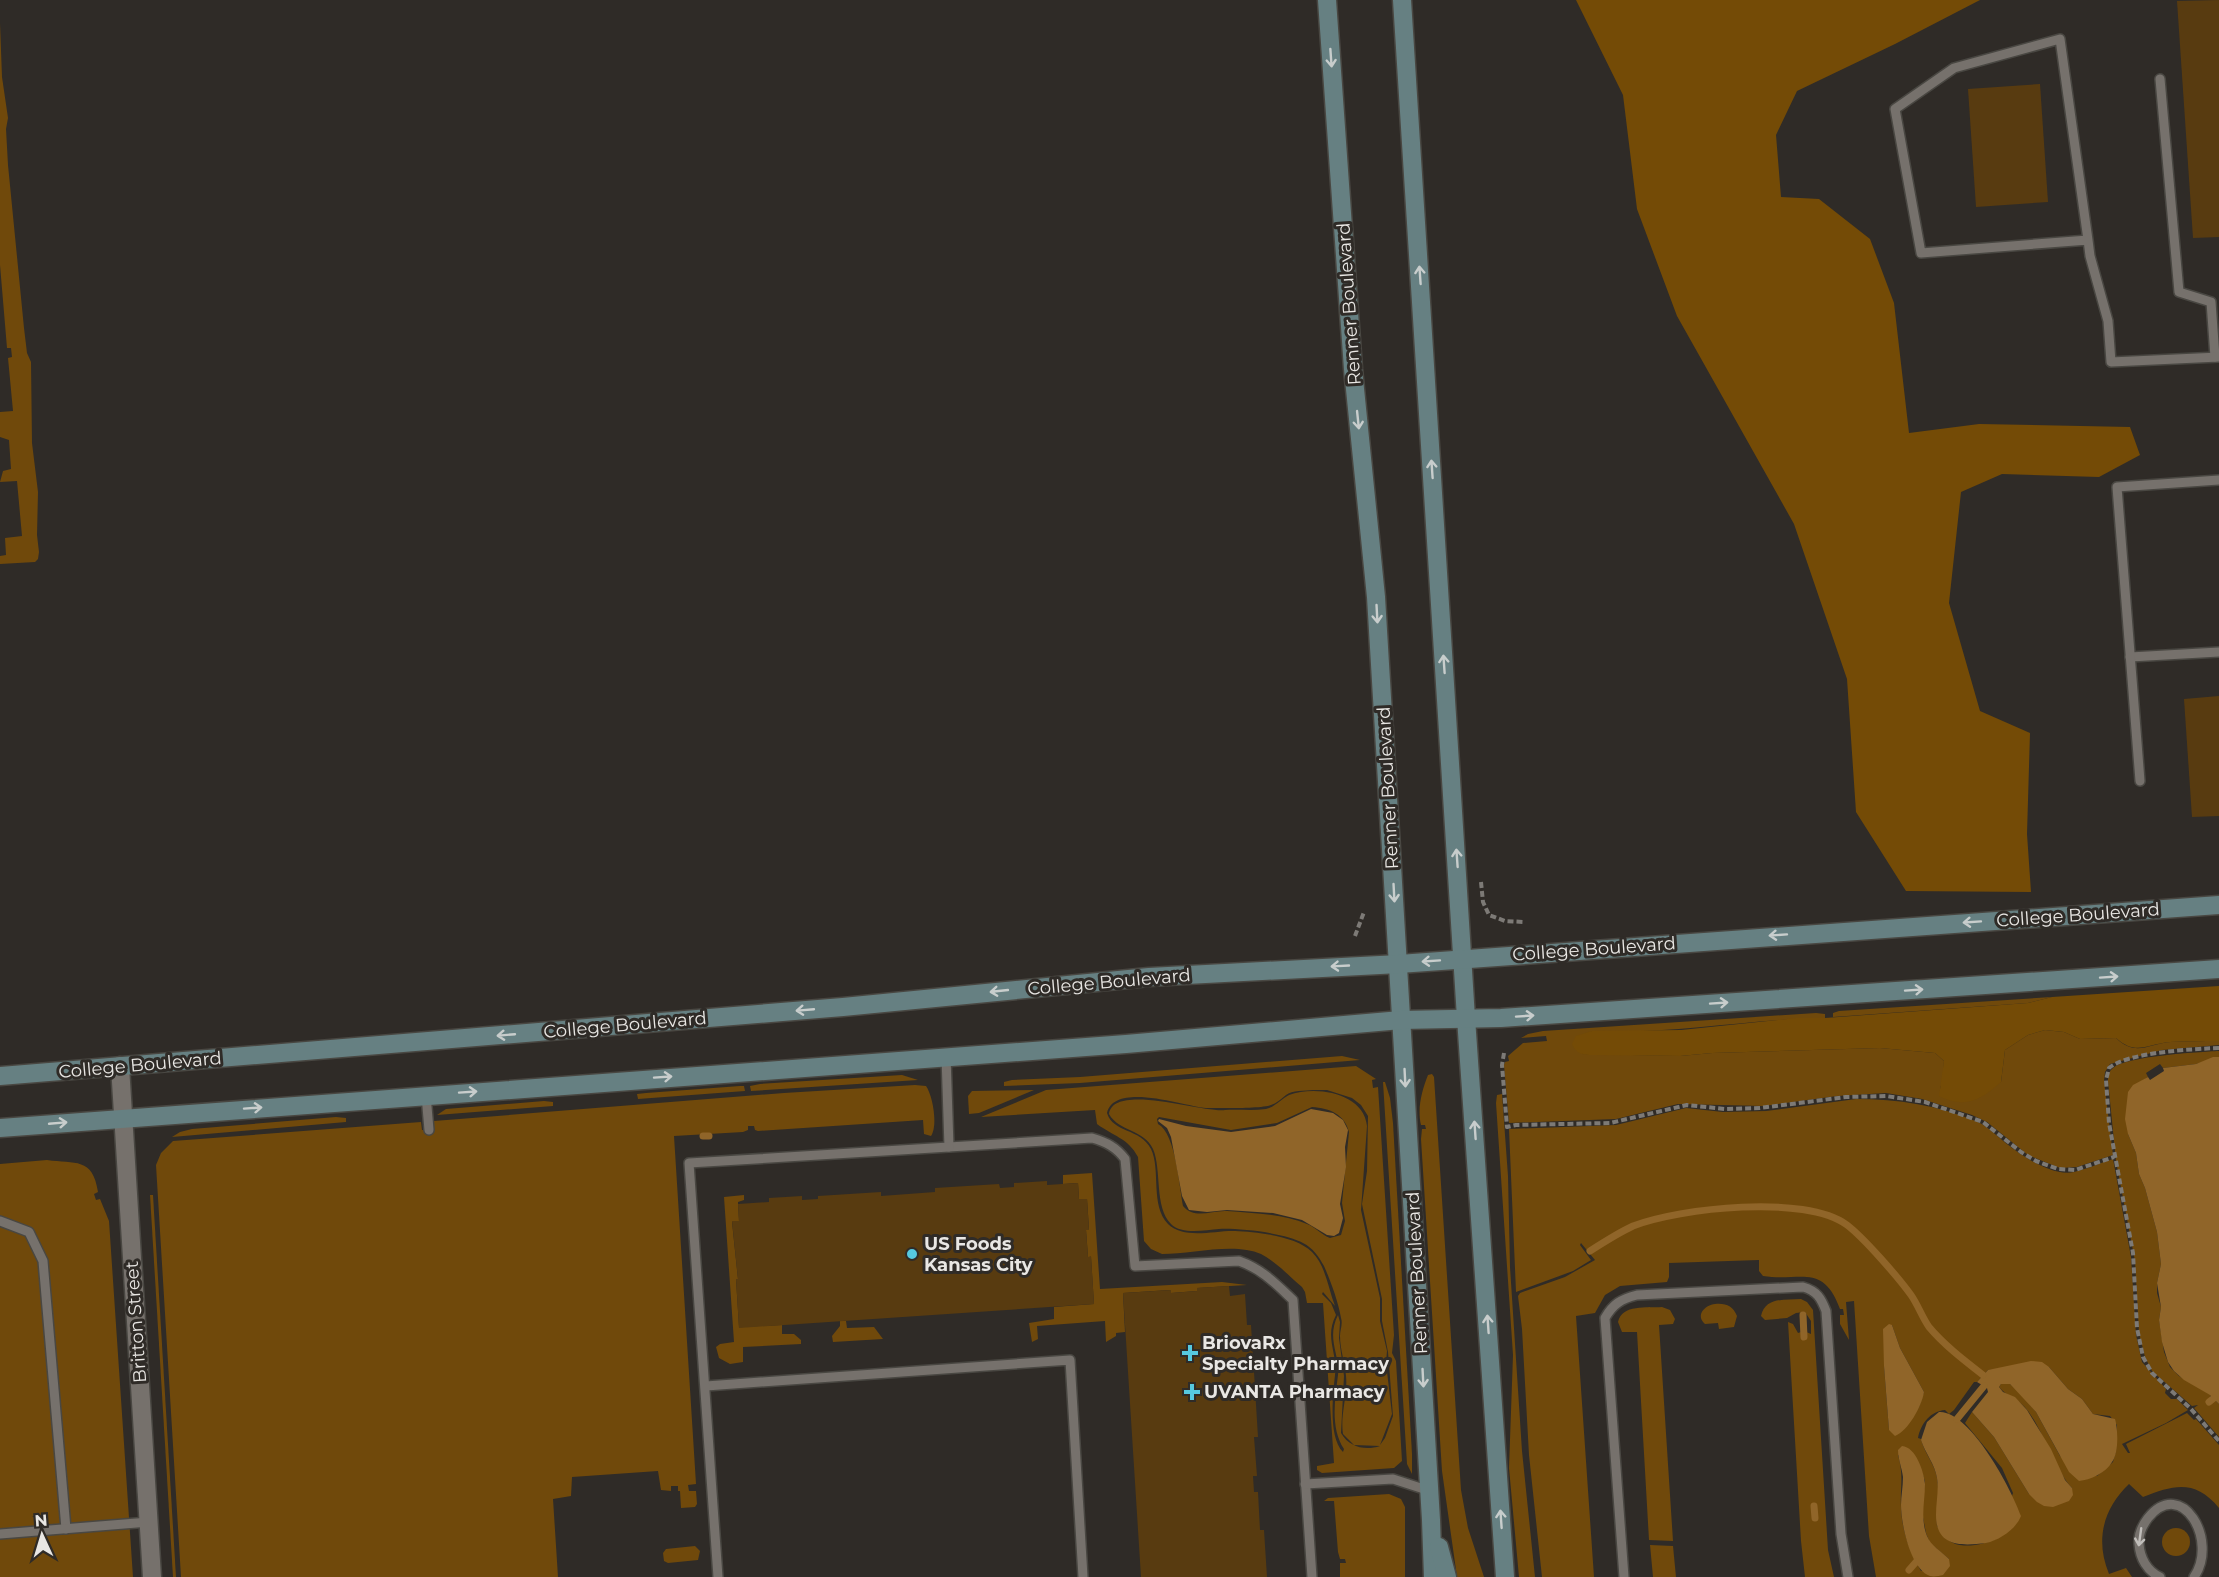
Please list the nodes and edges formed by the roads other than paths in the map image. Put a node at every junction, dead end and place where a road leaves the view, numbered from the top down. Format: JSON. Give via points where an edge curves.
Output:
{"nodes":[{"id":1,"x":1327,"y":0,"type":"edge"},
{"id":2,"x":1402,"y":0,"type":"edge"},
{"id":3,"x":2160,"y":79,"type":"dead end"},
{"id":4,"x":2088,"y":240,"type":"junction"},
{"id":5,"x":2215,"y":301,"type":"edge"},
{"id":6,"x":2217,"y":357,"type":"edge"},
{"id":7,"x":2219,"y":480,"type":"edge"},
{"id":8,"x":2219,"y":652,"type":"edge"},
{"id":9,"x":2130,"y":657,"type":"junction"},
{"id":10,"x":2140,"y":781,"type":"dead end"},
{"id":11,"x":2219,"y":905,"type":"edge"},
{"id":12,"x":1463,"y":959,"type":"junction"},
{"id":13,"x":1399,"y":964,"type":"junction"},
{"id":14,"x":2219,"y":969,"type":"edge"},
{"id":15,"x":1466,"y":1018,"type":"junction"},
{"id":16,"x":1401,"y":1020,"type":"junction"},
{"id":17,"x":946,"y":1056,"type":"junction"},
{"id":18,"x":120,"y":1066,"type":"junction"},
{"id":19,"x":0,"y":1076,"type":"edge"},
{"id":20,"x":426,"y":1095,"type":"junction"},
{"id":21,"x":123,"y":1118,"type":"junction"},
{"id":22,"x":0,"y":1128,"type":"edge"},
{"id":23,"x":429,"y":1130,"type":"dead end"},
{"id":24,"x":949,"y":1148,"type":"junction"},
{"id":25,"x":0,"y":1221,"type":"edge"},
{"id":26,"x":706,"y":1386,"type":"junction"},
{"id":27,"x":1305,"y":1484,"type":"junction"},
{"id":28,"x":1430,"y":1491,"type":"junction"},
{"id":29,"x":2205,"y":1517,"type":"dead end"},
{"id":30,"x":1431,"y":1520,"type":"junction"},
{"id":31,"x":149,"y":1522,"type":"junction"},
{"id":32,"x":66,"y":1529,"type":"junction"},
{"id":33,"x":0,"y":1534,"type":"edge"},
{"id":34,"x":2210,"y":1562,"type":"dead end"},
{"id":35,"x":152,"y":1577,"type":"edge"},
{"id":36,"x":718,"y":1577,"type":"edge"},
{"id":37,"x":1083,"y":1577,"type":"edge"},
{"id":38,"x":1312,"y":1577,"type":"edge"},
{"id":39,"x":1433,"y":1577,"type":"edge"},
{"id":40,"x":1447,"y":1577,"type":"edge"},
{"id":41,"x":1505,"y":1577,"type":"edge"},
{"id":42,"x":1624,"y":1577,"type":"edge"},
{"id":43,"x":1848,"y":1577,"type":"edge"},
{"id":44,"x":2160,"y":1577,"type":"edge"},
{"id":45,"x":2194,"y":1577,"type":"edge"}],
"edges":[{"from":1,"to":13,"type":"main road","name":"Renner Boulevard","one_way":true,"via":[[1353,369],[1376,597]]},
{"from":12,"to":2,"type":"main road","one_way":true},
{"from":3,"to":5,"type":"lane","via":[[2178,291]]},
{"from":4,"to":4,"type":"lane","via":[[1921,253],[1895,109],[1954,68],[2060,39]]},
{"from":4,"to":6,"type":"lane","via":[[2108,321],[2111,362]]},
{"from":5,"to":6,"type":"lane"},
{"from":7,"to":9,"type":"lane","via":[[2116,487]]},
{"from":8,"to":9,"type":"lane"},
{"from":9,"to":10,"type":"lane"},
{"from":11,"to":12,"type":"main road","name":"College Boulevard","one_way":true},
{"from":12,"to":13,"type":"main road","name":"College Boulevard","one_way":true},
{"from":12,"to":15,"type":"main road"},
{"from":13,"to":16,"type":"main road","name":"Renner Boulevard"},
{"from":13,"to":18,"type":"main road","name":"College Boulevard","one_way":true,"via":[[1149,977],[843,1007]]},
{"from":15,"to":14,"type":"main road","one_way":true},
{"from":15,"to":16,"type":"main road"},
{"from":41,"to":15,"type":"main road","one_way":true},
{"from":16,"to":17,"type":"main road"},
{"from":16,"to":28,"type":"main road","name":"Renner Boulevard","one_way":true},
{"from":20,"to":17,"type":"main road","one_way":true},
{"from":17,"to":24,"type":"lane"},
{"from":18,"to":19,"type":"main road","name":"College Boulevard"},
{"from":18,"to":21,"type":"street","name":"Britton Street"},
{"from":21,"to":20,"type":"main road","one_way":true},
{"from":20,"to":23,"type":"lane"},
{"from":22,"to":21,"type":"main road","one_way":true},
{"from":21,"to":31,"type":"street","name":"Britton Street"},
{"from":24,"to":26,"type":"lane","via":[[689,1163]]},
{"from":24,"to":27,"type":"lane","via":[[1092,1138],[1106,1142],[1125,1159],[1135,1266],[1239,1261],[1267,1275],[1293,1300]]},
{"from":25,"to":32,"type":"lane","via":[[29,1232],[44,1261]]},
{"from":26,"to":36,"type":"lane"},
{"from":26,"to":37,"type":"lane","via":[[1070,1360]]},
{"from":27,"to":28,"type":"lane","via":[[1393,1479]]},
{"from":27,"to":38,"type":"lane"},
{"from":28,"to":30,"type":"main road","name":"Renner Boulevard"},
{"from":29,"to":44,"type":"lane","one_way":true,"via":[[2184,1505],[2171,1505],[2146,1521],[2138,1539],[2139,1552],[2145,1564]]},
{"from":30,"to":39,"type":"main road","name":"Renner Boulevard"},
{"from":30,"to":40,"type":"main road"},
{"from":31,"to":32,"type":"lane"},
{"from":31,"to":35,"type":"street","name":"Britton Street"},
{"from":32,"to":33,"type":"lane"},
{"from":34,"to":45,"type":"lane"},
{"from":42,"to":43,"type":"lane","via":[[1605,1318],[1610,1308],[1623,1298],[1636,1295],[1803,1287],[1814,1290],[1826,1311],[1841,1534]]}]}
